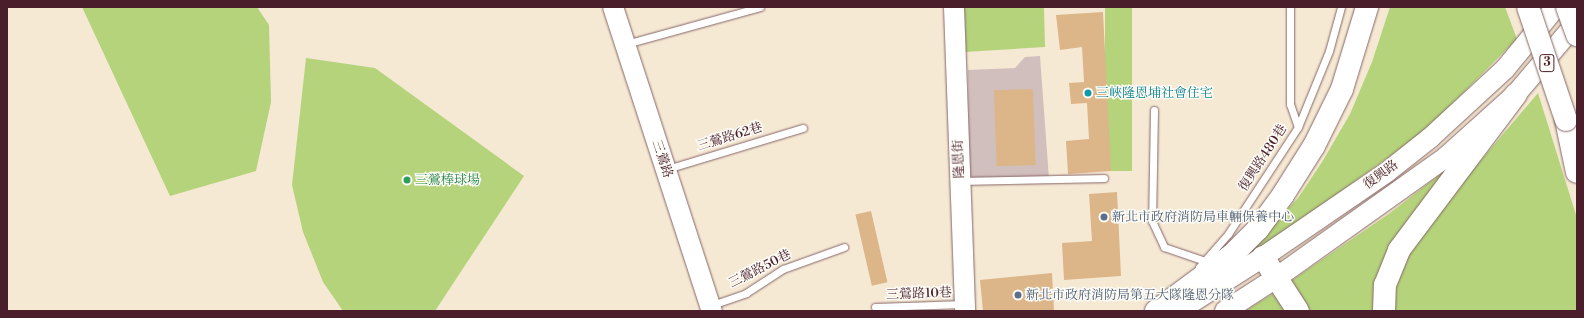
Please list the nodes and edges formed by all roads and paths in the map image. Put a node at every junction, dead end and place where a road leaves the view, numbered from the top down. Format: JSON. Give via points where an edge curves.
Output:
{"nodes":[{"id":1,"x":613,"y":7,"type":"edge"},
{"id":2,"x":760,"y":7,"type":"edge"},
{"id":3,"x":954,"y":7,"type":"edge"},
{"id":4,"x":1290,"y":7,"type":"edge"},
{"id":5,"x":1341,"y":7,"type":"edge"},
{"id":6,"x":1367,"y":7,"type":"edge"},
{"id":7,"x":1528,"y":7,"type":"edge"},
{"id":8,"x":1556,"y":7,"type":"edge"},
{"id":9,"x":1567,"y":7,"type":"edge"},
{"id":10,"x":1577,"y":22,"type":"edge"},
{"id":11,"x":1577,"y":35,"type":"edge"},
{"id":12,"x":624,"y":44,"type":"junction"},
{"id":13,"x":1516,"y":94,"type":"junction"},
{"id":14,"x":1154,"y":110,"type":"dead end"},
{"id":15,"x":1566,"y":120,"type":"junction"},
{"id":16,"x":1298,"y":127,"type":"junction"},
{"id":17,"x":803,"y":128,"type":"dead end"},
{"id":18,"x":1577,"y":153,"type":"edge"},
{"id":19,"x":665,"y":169,"type":"junction"},
{"id":20,"x":1577,"y":172,"type":"edge"},
{"id":21,"x":1104,"y":178,"type":"dead end"},
{"id":22,"x":960,"y":181,"type":"junction"},
{"id":23,"x":844,"y":247,"type":"dead end"},
{"id":24,"x":1263,"y":257,"type":"junction"},
{"id":25,"x":1206,"y":261,"type":"junction"},
{"id":26,"x":1276,"y":278,"type":"junction"},
{"id":27,"x":875,"y":307,"type":"dead end"},
{"id":28,"x":711,"y":308,"type":"edge"},
{"id":29,"x":964,"y":308,"type":"edge"},
{"id":30,"x":1166,"y":309,"type":"edge"},
{"id":31,"x":1225,"y":311,"type":"edge"},
{"id":32,"x":1298,"y":311,"type":"edge"},
{"id":33,"x":1384,"y":311,"type":"edge"}],
"edges":[{"from":1,"to":12,"type":"main road","name":"三鶯路"},
{"from":2,"to":12,"type":"lane"},
{"from":3,"to":22,"type":"main road","name":"隆恩街"},
{"from":4,"to":16,"type":"lane","name":"復興路480巷","via":[[1290,104]]},
{"from":5,"to":16,"type":"lane","name":"復興路480巷","via":[[1329,51]]},
{"from":6,"to":30,"type":"highway","via":[[1342,89],[1314,146],[1283,195],[1258,229],[1232,255]]},
{"from":7,"to":15,"type":"highway","number":"3","bridge":true},
{"from":8,"to":24,"type":"main road","name":"復興路","via":[[1504,69],[1430,138],[1387,172]]},
{"from":9,"to":11,"type":"highway","bridge":true},
{"from":10,"to":13,"type":"main road","name":"復興路"},
{"from":12,"to":19,"type":"main road","name":"三鶯路"},
{"from":13,"to":26,"type":"main road","name":"復興路","via":[[1446,157]]},
{"from":13,"to":33,"type":"highway","via":[[1399,250],[1386,285]]},
{"from":14,"to":25,"type":"lane","via":[[1152,221],[1164,247]]},
{"from":15,"to":18,"type":"highway","number":"3"},
{"from":15,"to":20,"type":"highway"},
{"from":16,"to":25,"type":"lane","name":"復興路480巷","via":[[1228,234]]},
{"from":17,"to":19,"type":"lane","name":"三鶯路62巷"},
{"from":19,"to":28,"type":"main road","name":"三鶯路"},
{"from":21,"to":22,"type":"lane"},
{"from":22,"to":29,"type":"main road","name":"隆恩街"},
{"from":23,"to":28,"type":"lane","name":"三鶯路50巷","via":[[783,269],[746,293]]},
{"from":24,"to":26,"type":"highway"},
{"from":24,"to":30,"type":"main road","name":"復興路"},
{"from":25,"to":30,"type":"lane","name":"復興路480巷"},
{"from":26,"to":31,"type":"main road","name":"復興路"},
{"from":26,"to":32,"type":"highway"},
{"from":27,"to":29,"type":"lane","name":"三鶯路10巷"}]}
